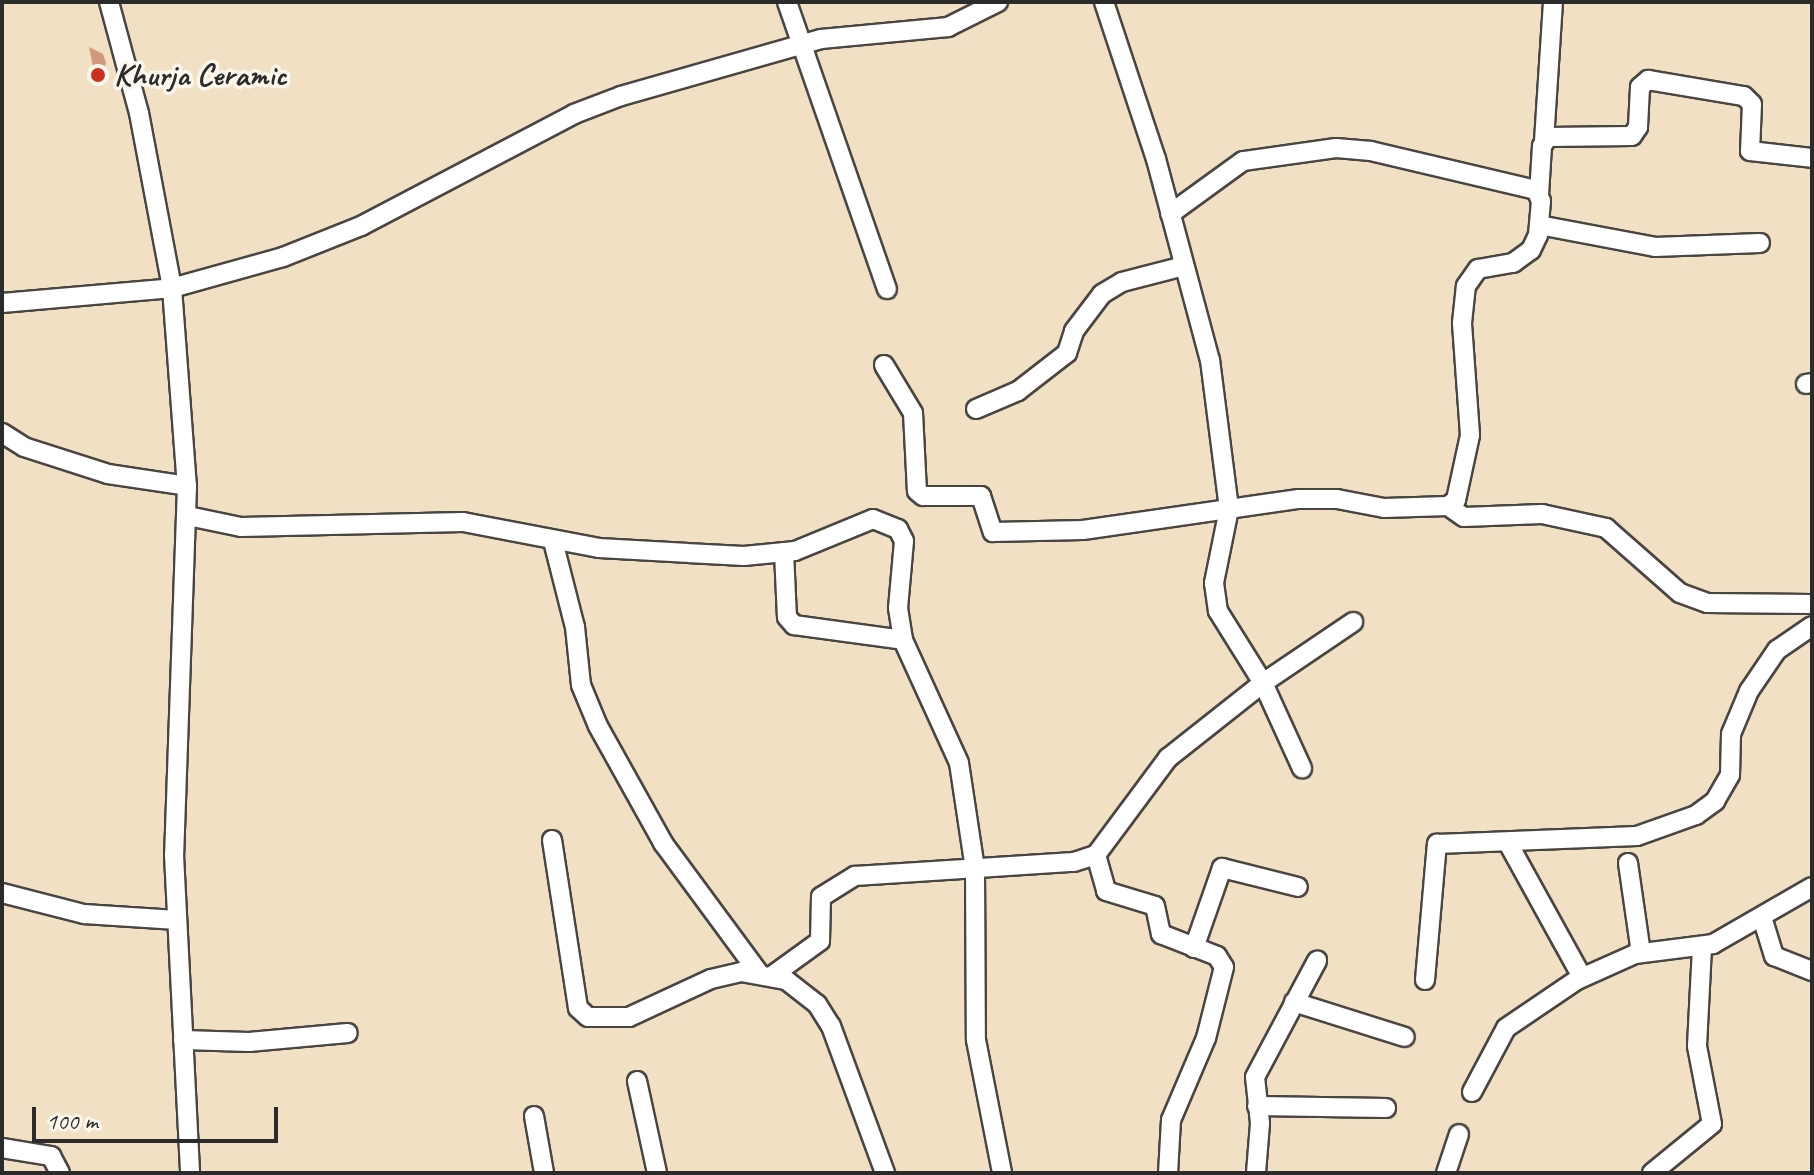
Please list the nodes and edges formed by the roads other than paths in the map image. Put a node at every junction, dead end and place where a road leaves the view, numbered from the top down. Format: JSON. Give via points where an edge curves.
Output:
{"nodes":[{"id":1,"x":109,"y":2,"type":"edge"},
{"id":2,"x":787,"y":2,"type":"edge"},
{"id":3,"x":998,"y":2,"type":"edge"},
{"id":4,"x":1104,"y":2,"type":"edge"},
{"id":5,"x":1553,"y":2,"type":"edge"},
{"id":6,"x":798,"y":45,"type":"junction"},
{"id":7,"x":1544,"y":141,"type":"junction"},
{"id":8,"x":1812,"y":158,"type":"edge"},
{"id":9,"x":1539,"y":195,"type":"junction"},
{"id":10,"x":1170,"y":214,"type":"junction"},
{"id":11,"x":1539,"y":225,"type":"junction"},
{"id":12,"x":1760,"y":243,"type":"dead end"},
{"id":13,"x":1184,"y":266,"type":"junction"},
{"id":14,"x":172,"y":288,"type":"junction"},
{"id":15,"x":887,"y":289,"type":"dead end"},
{"id":16,"x":2,"y":303,"type":"edge"},
{"id":17,"x":884,"y":365,"type":"dead end"},
{"id":18,"x":976,"y":409,"type":"dead end"},
{"id":19,"x":2,"y":433,"type":"edge"},
{"id":20,"x":2,"y":445,"type":"edge"},
{"id":21,"x":24,"y":447,"type":"junction"},
{"id":22,"x":187,"y":486,"type":"junction"},
{"id":23,"x":1448,"y":506,"type":"junction"},
{"id":24,"x":1229,"y":509,"type":"junction"},
{"id":25,"x":188,"y":516,"type":"junction"},
{"id":26,"x":553,"y":541,"type":"junction"},
{"id":27,"x":784,"y":552,"type":"junction"},
{"id":28,"x":1812,"y":604,"type":"edge"},
{"id":29,"x":1353,"y":622,"type":"dead end"},
{"id":30,"x":1812,"y":626,"type":"edge"},
{"id":31,"x":903,"y":640,"type":"junction"},
{"id":32,"x":1263,"y":683,"type":"junction"},
{"id":33,"x":1302,"y":768,"type":"dead end"},
{"id":34,"x":552,"y":840,"type":"dead end"},
{"id":35,"x":1508,"y":843,"type":"junction"},
{"id":36,"x":1096,"y":855,"type":"junction"},
{"id":37,"x":1628,"y":863,"type":"dead end"},
{"id":38,"x":975,"y":869,"type":"junction"},
{"id":39,"x":1298,"y":887,"type":"dead end"},
{"id":40,"x":1812,"y":887,"type":"edge"},
{"id":41,"x":2,"y":893,"type":"edge"},
{"id":42,"x":1762,"y":917,"type":"junction"},
{"id":43,"x":177,"y":920,"type":"junction"},
{"id":44,"x":1702,"y":947,"type":"junction"},
{"id":45,"x":1194,"y":948,"type":"junction"},
{"id":46,"x":1641,"y":953,"type":"junction"},
{"id":47,"x":1317,"y":961,"type":"dead end"},
{"id":48,"x":1812,"y":971,"type":"edge"},
{"id":49,"x":766,"y":974,"type":"junction"},
{"id":50,"x":1582,"y":977,"type":"junction"},
{"id":51,"x":1425,"y":980,"type":"dead end"},
{"id":52,"x":1294,"y":1002,"type":"junction"},
{"id":53,"x":348,"y":1033,"type":"dead end"},
{"id":54,"x":1405,"y":1037,"type":"dead end"},
{"id":55,"x":183,"y":1040,"type":"junction"},
{"id":56,"x":637,"y":1081,"type":"dead end"},
{"id":57,"x":1472,"y":1092,"type":"dead end"},
{"id":58,"x":1257,"y":1106,"type":"junction"},
{"id":59,"x":1386,"y":1108,"type":"dead end"},
{"id":60,"x":534,"y":1116,"type":"dead end"},
{"id":61,"x":1459,"y":1134,"type":"dead end"},
{"id":62,"x":2,"y":1148,"type":"edge"},
{"id":63,"x":60,"y":1173,"type":"edge"},
{"id":64,"x":190,"y":1173,"type":"edge"},
{"id":65,"x":544,"y":1173,"type":"edge"},
{"id":66,"x":657,"y":1173,"type":"edge"},
{"id":67,"x":885,"y":1173,"type":"edge"},
{"id":68,"x":1002,"y":1173,"type":"edge"},
{"id":69,"x":1168,"y":1173,"type":"edge"},
{"id":70,"x":1256,"y":1173,"type":"edge"},
{"id":71,"x":1446,"y":1173,"type":"edge"},
{"id":72,"x":1652,"y":1173,"type":"edge"}],
"edges":[{"from":1,"to":14,"type":"street","via":[[139,113]]},
{"from":2,"to":6,"type":"street"},
{"from":3,"to":6,"type":"street","via":[[948,27]]},
{"from":4,"to":10,"type":"street"},
{"from":5,"to":7,"type":"street"},
{"from":6,"to":14,"type":"street","via":[[574,114],[361,226],[283,257]]},
{"from":6,"to":15,"type":"street","via":[[841,147]]},
{"from":7,"to":8,"type":"street","via":[[1553,135],[1632,136],[1638,127],[1640,87],[1648,80],[1744,96],[1752,104],[1750,151]]},
{"from":7,"to":9,"type":"street"},
{"from":9,"to":10,"type":"street","via":[[1525,187],[1371,151],[1336,148],[1243,161]]},
{"from":9,"to":11,"type":"street"},
{"from":10,"to":13,"type":"street"},
{"from":11,"to":12,"type":"street","via":[[1655,247]]},
{"from":11,"to":23,"type":"street","via":[[1525,257],[1478,269],[1466,286],[1462,323],[1470,435],[1460,490]]},
{"from":13,"to":18,"type":"street","via":[[1122,282],[1102,294],[1074,331],[1067,353],[1018,391]]},
{"from":13,"to":24,"type":"street","via":[[1210,360]]},
{"from":14,"to":16,"type":"street"},
{"from":14,"to":22,"type":"street"},
{"from":17,"to":24,"type":"street","via":[[913,413],[917,491],[923,496],[981,496],[993,532],[1083,530]]},
{"from":19,"to":21,"type":"street"},
{"from":20,"to":21,"type":"street"},
{"from":21,"to":22,"type":"street","via":[[108,474]]},
{"from":22,"to":25,"type":"street"},
{"from":23,"to":24,"type":"street","via":[[1384,508],[1324,499]]},
{"from":23,"to":28,"type":"street","via":[[1464,517],[1499,520],[1542,514],[1606,528],[1680,593],[1707,603]]},
{"from":24,"to":32,"type":"street","via":[[1214,594],[1226,628]]},
{"from":25,"to":26,"type":"street","via":[[241,527],[463,522]]},
{"from":25,"to":43,"type":"street","via":[[174,855]]},
{"from":26,"to":27,"type":"street","via":[[625,551],[744,556]]},
{"from":26,"to":49,"type":"street","via":[[575,627],[581,685],[598,726],[663,843]]},
{"from":27,"to":31,"type":"street","via":[[787,617],[794,625]]},
{"from":27,"to":31,"type":"street","via":[[873,519],[885,520],[904,541],[898,608]]},
{"from":29,"to":32,"type":"street"},
{"from":30,"to":35,"type":"street","via":[[1777,650],[1749,691],[1731,734],[1730,775],[1715,801],[1653,833]]},
{"from":31,"to":38,"type":"street","via":[[959,763]]},
{"from":32,"to":33,"type":"street"},
{"from":32,"to":36,"type":"street","via":[[1168,758]]},
{"from":34,"to":49,"type":"street","via":[[573,996],[588,1017],[629,1017],[711,979]]},
{"from":35,"to":50,"type":"street"},
{"from":35,"to":51,"type":"street","via":[[1437,844]]},
{"from":36,"to":38,"type":"street","via":[[1074,862]]},
{"from":36,"to":45,"type":"street","via":[[1106,891],[1155,906],[1161,934]]},
{"from":37,"to":46,"type":"street"},
{"from":38,"to":49,"type":"street","via":[[855,876],[821,897],[820,941]]},
{"from":38,"to":68,"type":"street","via":[[976,1040]]},
{"from":39,"to":45,"type":"street","via":[[1222,868]]},
{"from":40,"to":42,"type":"street"},
{"from":41,"to":43,"type":"street","via":[[84,914]]},
{"from":42,"to":44,"type":"street"},
{"from":42,"to":48,"type":"street","via":[[1774,956]]},
{"from":43,"to":55,"type":"street"},
{"from":44,"to":46,"type":"street"},
{"from":44,"to":72,"type":"street","via":[[1697,1046],[1712,1124]]},
{"from":45,"to":69,"type":"street","via":[[1217,956],[1224,974],[1206,1038],[1171,1120]]},
{"from":46,"to":50,"type":"street"},
{"from":47,"to":52,"type":"street"},
{"from":49,"to":67,"type":"street","via":[[817,1004],[831,1026]]},
{"from":50,"to":57,"type":"street","via":[[1506,1028]]},
{"from":52,"to":54,"type":"street"},
{"from":52,"to":58,"type":"street","via":[[1255,1077]]},
{"from":53,"to":55,"type":"street","via":[[249,1042]]},
{"from":55,"to":64,"type":"street"},
{"from":56,"to":66,"type":"street"},
{"from":58,"to":59,"type":"street"},
{"from":58,"to":70,"type":"street"},
{"from":60,"to":65,"type":"street"},
{"from":61,"to":71,"type":"street"},
{"from":62,"to":63,"type":"street","via":[[51,1156]]}]}
